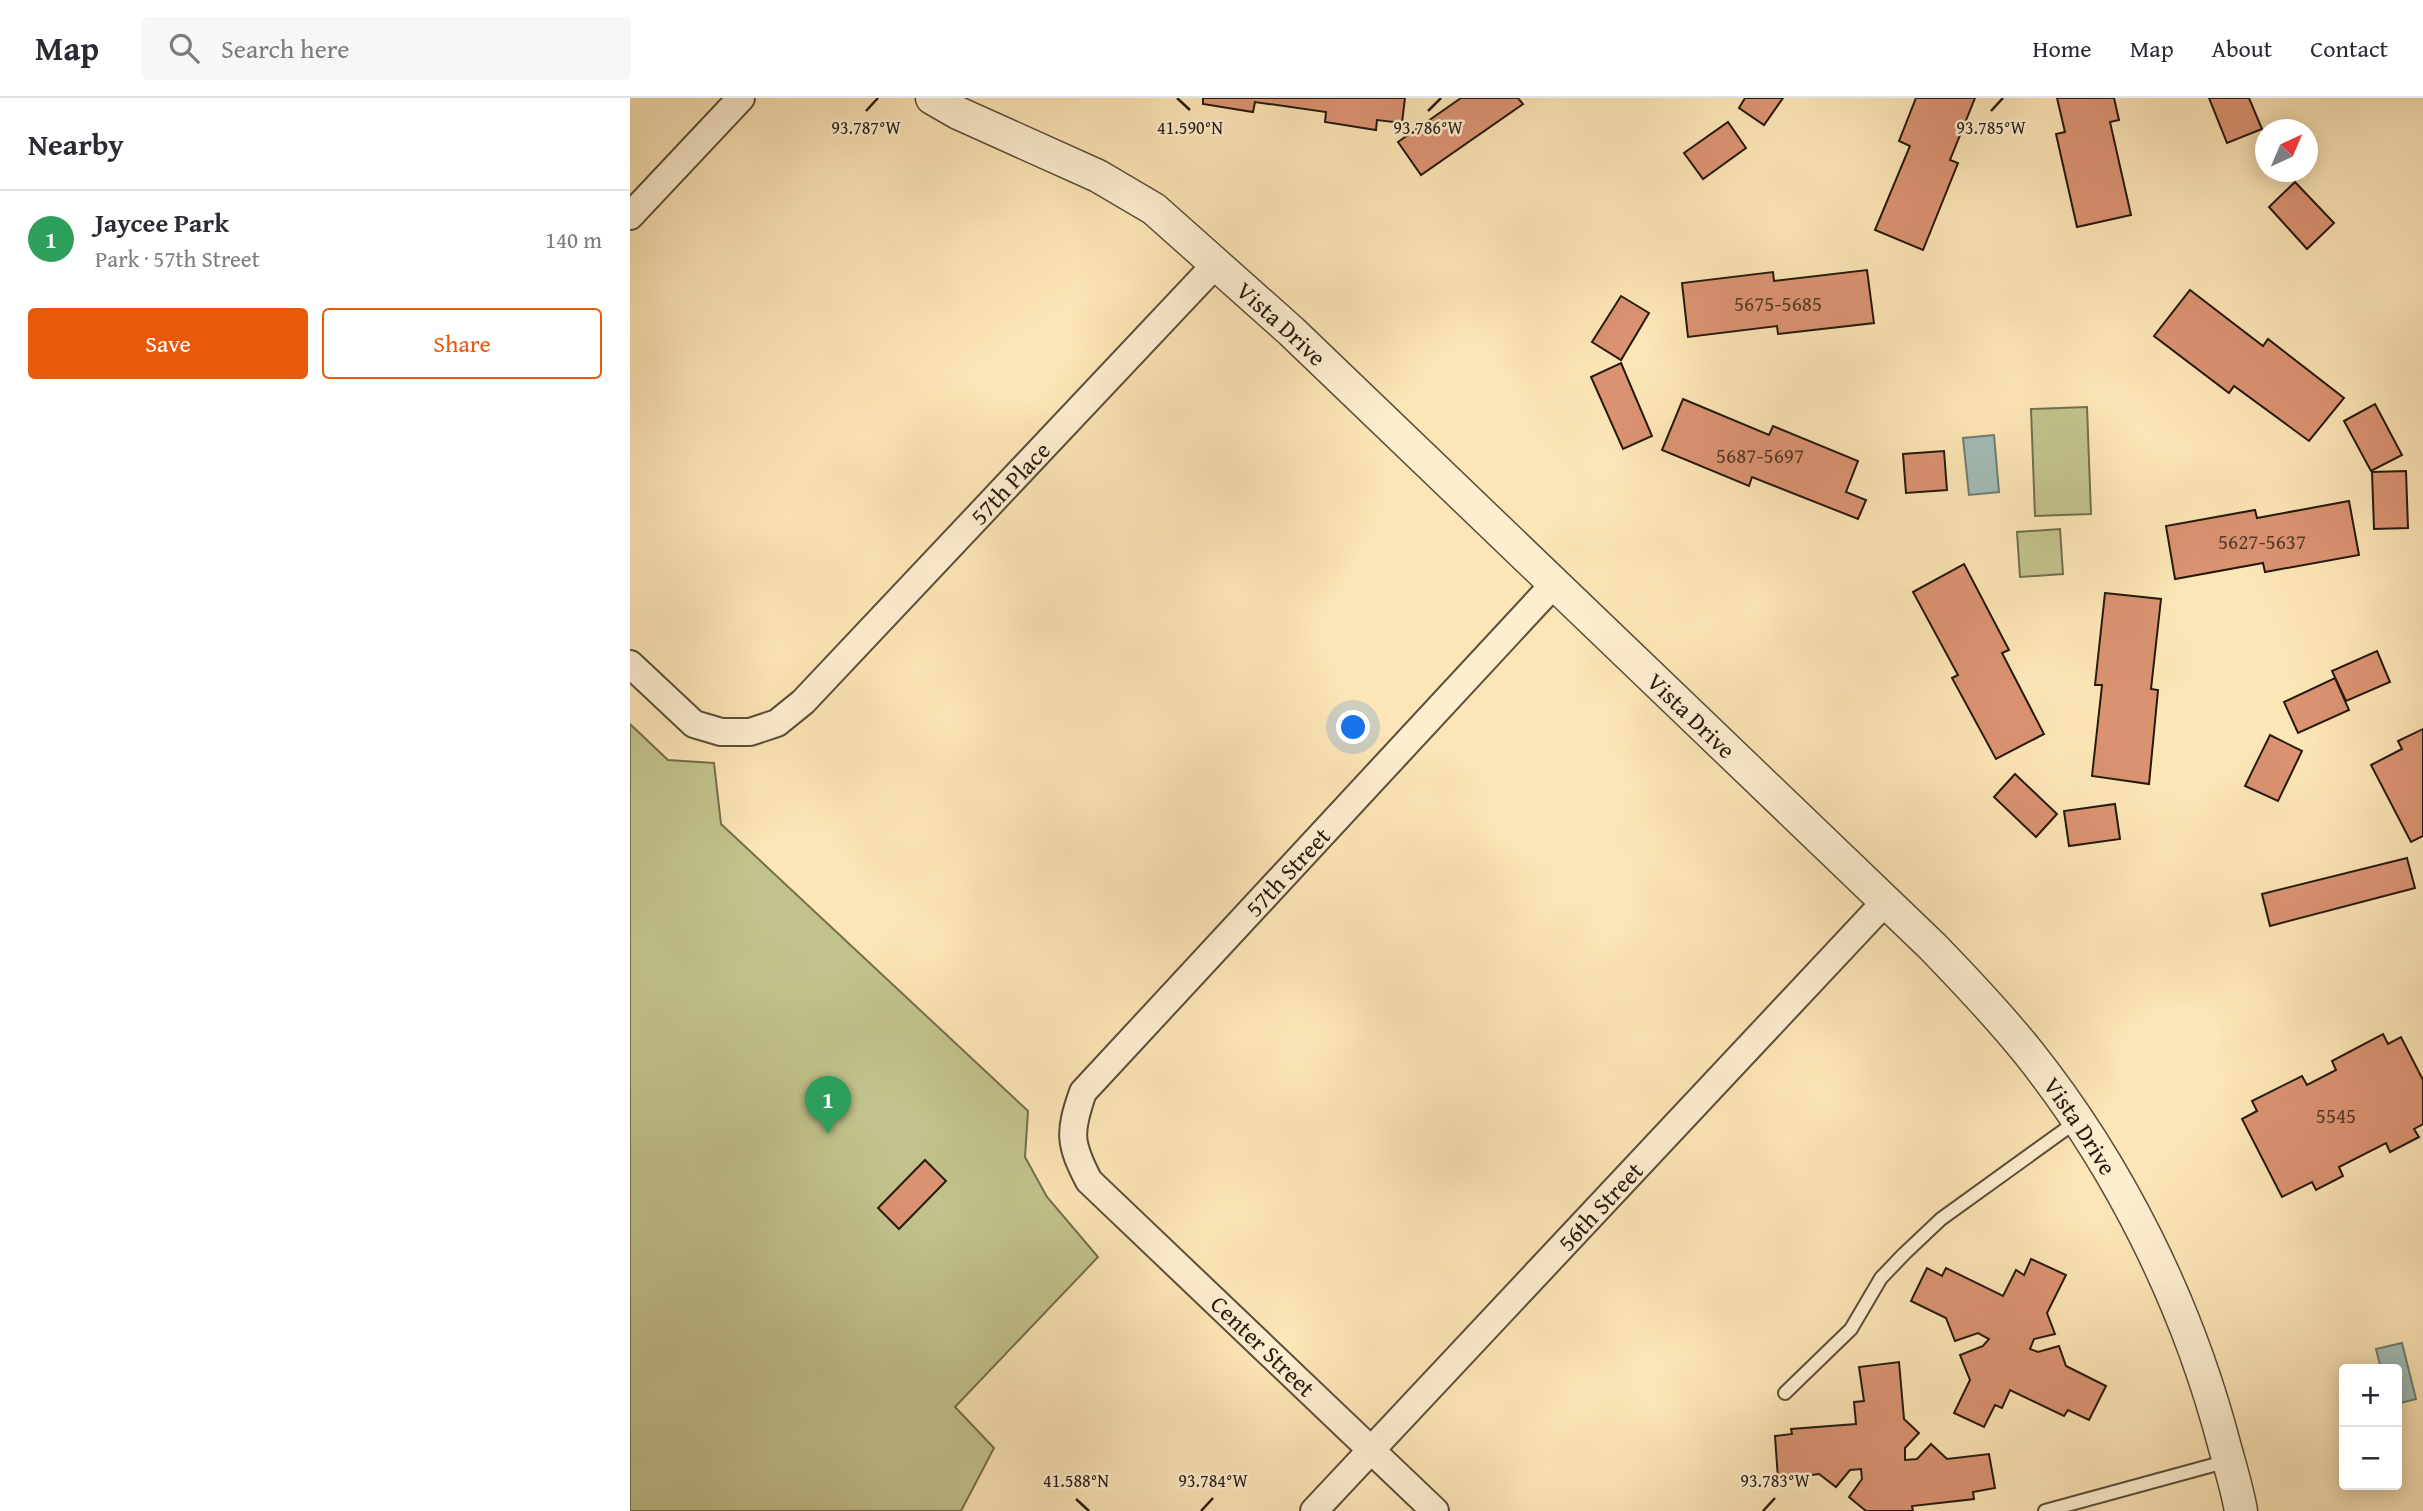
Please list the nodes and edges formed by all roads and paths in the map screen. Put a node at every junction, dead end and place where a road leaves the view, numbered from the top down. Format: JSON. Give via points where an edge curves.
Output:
{"nodes":[{"id":1,"x":741,"y":98,"type":"edge"},
{"id":2,"x":932,"y":98,"type":"edge"},
{"id":3,"x":630,"y":216,"type":"edge"},
{"id":4,"x":1216,"y":264,"type":"junction"},
{"id":5,"x":1555,"y":583,"type":"junction"},
{"id":6,"x":630,"y":664,"type":"edge"},
{"id":7,"x":1886,"y":901,"type":"junction"},
{"id":8,"x":2077,"y":1121,"type":"junction"},
{"id":9,"x":1090,"y":1181,"type":"joint"},
{"id":10,"x":1785,"y":1394,"type":"dead end"},
{"id":11,"x":1372,"y":1450,"type":"junction"},
{"id":12,"x":2229,"y":1461,"type":"junction"},
{"id":13,"x":1314,"y":1511,"type":"edge"},
{"id":14,"x":1435,"y":1511,"type":"edge"},
{"id":15,"x":2045,"y":1511,"type":"edge"},
{"id":16,"x":2241,"y":1511,"type":"edge"}],
"edges":[{"from":1,"to":3,"type":"street"},
{"from":2,"to":4,"type":"street","name":"Vista Drive","via":[[1098,176],[1154,209]]},
{"from":4,"to":5,"type":"street","name":"Vista Drive"},
{"from":4,"to":6,"type":"street","name":"57th Place","via":[[803,702],[777,723],[750,732],[721,732],[694,724]]},
{"from":5,"to":7,"type":"street","name":"Vista Drive"},
{"from":5,"to":9,"type":"street","name":"57th Street","via":[[1083,1092],[1073,1123],[1076,1155]]},
{"from":7,"to":8,"type":"street","name":"Vista Drive","via":[[1994,1011]]},
{"from":7,"to":11,"type":"street","name":"56th Street"},
{"from":8,"to":10,"type":"lane","via":[[1952,1211],[1903,1254],[1881,1278],[1851,1329]]},
{"from":8,"to":12,"type":"street","name":"Vista Drive","via":[[2120,1189],[2171,1291],[2212,1397]]},
{"from":9,"to":11,"type":"street","name":"Center Street"},
{"from":11,"to":13,"type":"street","name":"56th Street"},
{"from":11,"to":14,"type":"street","name":"Center Street"},
{"from":12,"to":15,"type":"lane"},
{"from":12,"to":16,"type":"street","name":"Vista Drive"}]}
